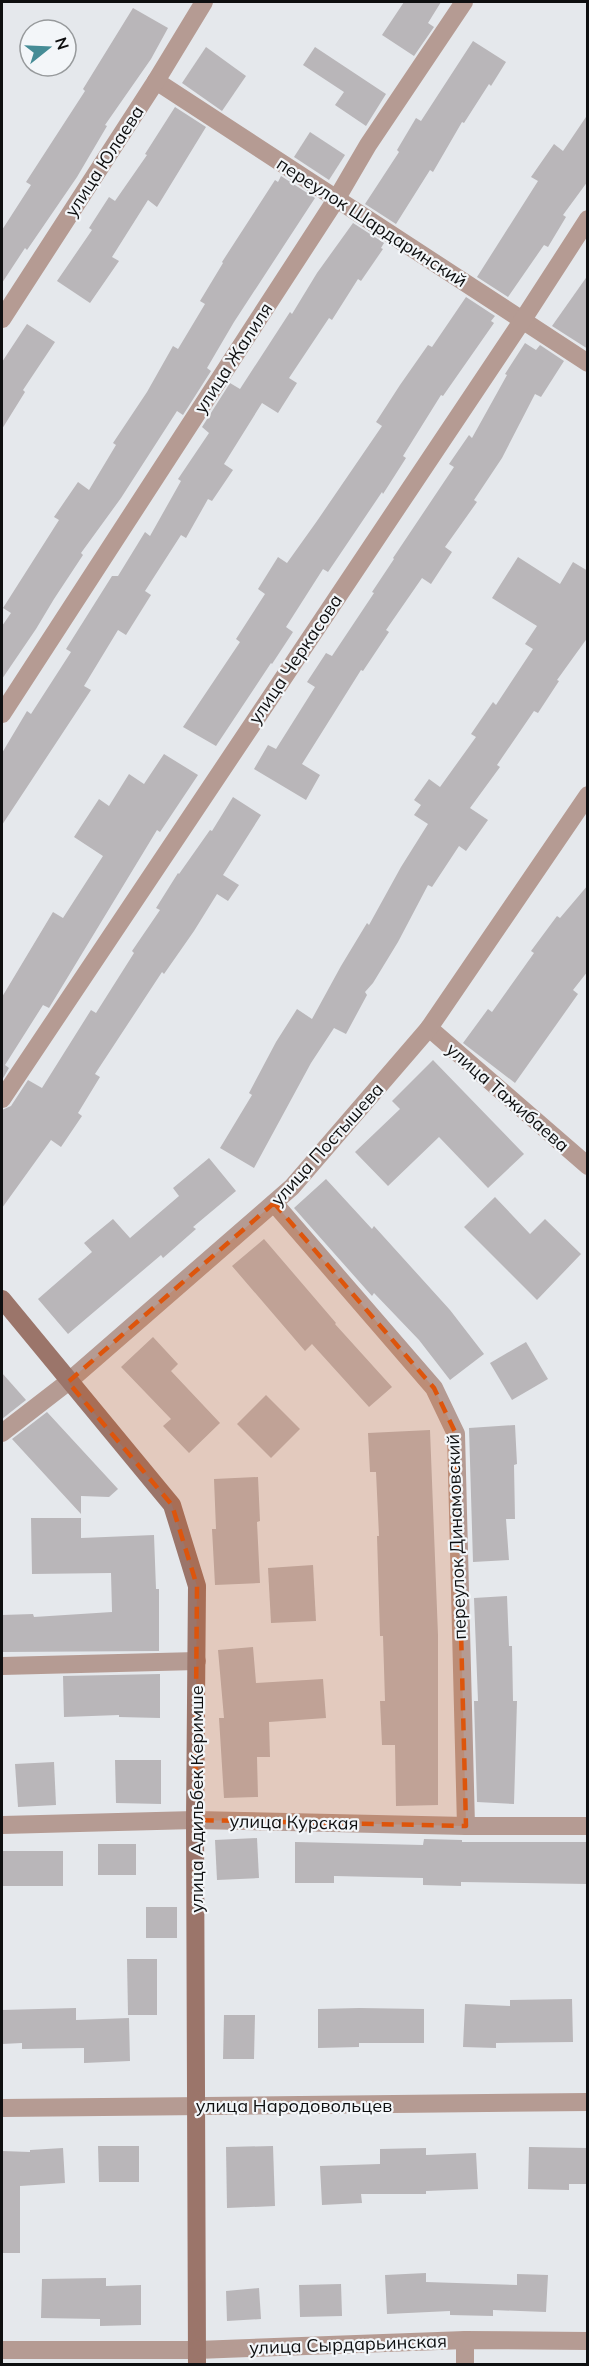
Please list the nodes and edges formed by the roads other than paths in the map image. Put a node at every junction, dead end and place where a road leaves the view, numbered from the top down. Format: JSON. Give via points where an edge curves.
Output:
{"nodes":[{"id":1,"x":204,"y":2,"type":"edge"},
{"id":2,"x":464,"y":2,"type":"edge"},
{"id":3,"x":156,"y":81,"type":"junction"},
{"id":4,"x":337,"y":198,"type":"junction"},
{"id":5,"x":588,"y":219,"type":"edge"},
{"id":6,"x":2,"y":319,"type":"edge"},
{"id":7,"x":522,"y":321,"type":"junction"},
{"id":8,"x":588,"y":363,"type":"edge"},
{"id":9,"x":2,"y":714,"type":"edge"},
{"id":10,"x":588,"y":795,"type":"edge"},
{"id":11,"x":429,"y":1028,"type":"junction"},
{"id":12,"x":2,"y":1099,"type":"edge"},
{"id":13,"x":588,"y":1166,"type":"edge"},
{"id":14,"x":274,"y":1203,"type":"junction"},
{"id":15,"x":2,"y":1299,"type":"edge"},
{"id":16,"x":68,"y":1382,"type":"junction"},
{"id":17,"x":2,"y":1433,"type":"edge"},
{"id":18,"x":197,"y":1661,"type":"junction"},
{"id":19,"x":2,"y":1666,"type":"edge"},
{"id":20,"x":195,"y":1820,"type":"junction"},
{"id":21,"x":2,"y":1825,"type":"edge"},
{"id":22,"x":466,"y":1826,"type":"junction"},
{"id":23,"x":588,"y":1826,"type":"edge"},
{"id":24,"x":588,"y":2102,"type":"edge"},
{"id":25,"x":197,"y":2105,"type":"junction"},
{"id":26,"x":2,"y":2108,"type":"edge"},
{"id":27,"x":465,"y":2340,"type":"junction"},
{"id":28,"x":588,"y":2341,"type":"edge"},
{"id":29,"x":2,"y":2350,"type":"edge"},
{"id":30,"x":197,"y":2357,"type":"edge"},
{"id":31,"x":465,"y":2364,"type":"edge"}],
"edges":[{"from":1,"to":3,"type":"street","name":"улица Юлаева"},
{"from":2,"to":4,"type":"street","name":"улица Жалиля"},
{"from":3,"to":4,"type":"street","name":"переулок Шардаринский"},
{"from":3,"to":6,"type":"street","name":"улица Юлаева"},
{"from":4,"to":7,"type":"street","name":"переулок Шардаринский"},
{"from":4,"to":9,"type":"street","name":"улица Жалиля"},
{"from":5,"to":7,"type":"street","name":"улица Черкасова"},
{"from":7,"to":8,"type":"street","name":"переулок Шардаринский"},
{"from":7,"to":12,"type":"street","name":"улица Черкасова"},
{"from":10,"to":11,"type":"street","name":"улица Постышева"},
{"from":11,"to":13,"type":"street","name":"улица Тажибаева"},
{"from":11,"to":14,"type":"street","name":"улица Постышева"},
{"from":14,"to":16,"type":"street","name":"улица Постышева"},
{"from":14,"to":22,"type":"street","name":"переулок Динамовский","via":[[434,1388],[456,1434]]},
{"from":15,"to":16,"type":"street","name":"улица Адильбек Керимше"},
{"from":16,"to":17,"type":"street","name":"улица Постышева"},
{"from":16,"to":18,"type":"street","name":"улица Адильбек Керимше","via":[[172,1505],[197,1586]]},
{"from":18,"to":19,"type":"street"},
{"from":18,"to":20,"type":"street","name":"улица Адильбек Керимше"},
{"from":20,"to":21,"type":"street","name":"улица Курская"},
{"from":20,"to":22,"type":"street","name":"улица Курская"},
{"from":20,"to":25,"type":"street","name":"улица Адильбек Керимше"},
{"from":22,"to":23,"type":"street","name":"улица Курская"},
{"from":24,"to":25,"type":"street","name":"улица Народовольцев"},
{"from":25,"to":26,"type":"street","name":"улица Народовольцев"},
{"from":25,"to":30,"type":"street","name":"улица Адильбек Керимше"},
{"from":27,"to":28,"type":"street","name":"улица Сырдарьинская"},
{"from":27,"to":30,"type":"street","name":"улица Сырдарьинская"},
{"from":27,"to":31,"type":"street"},
{"from":29,"to":30,"type":"street","name":"улица Сырдарьинская"}]}
